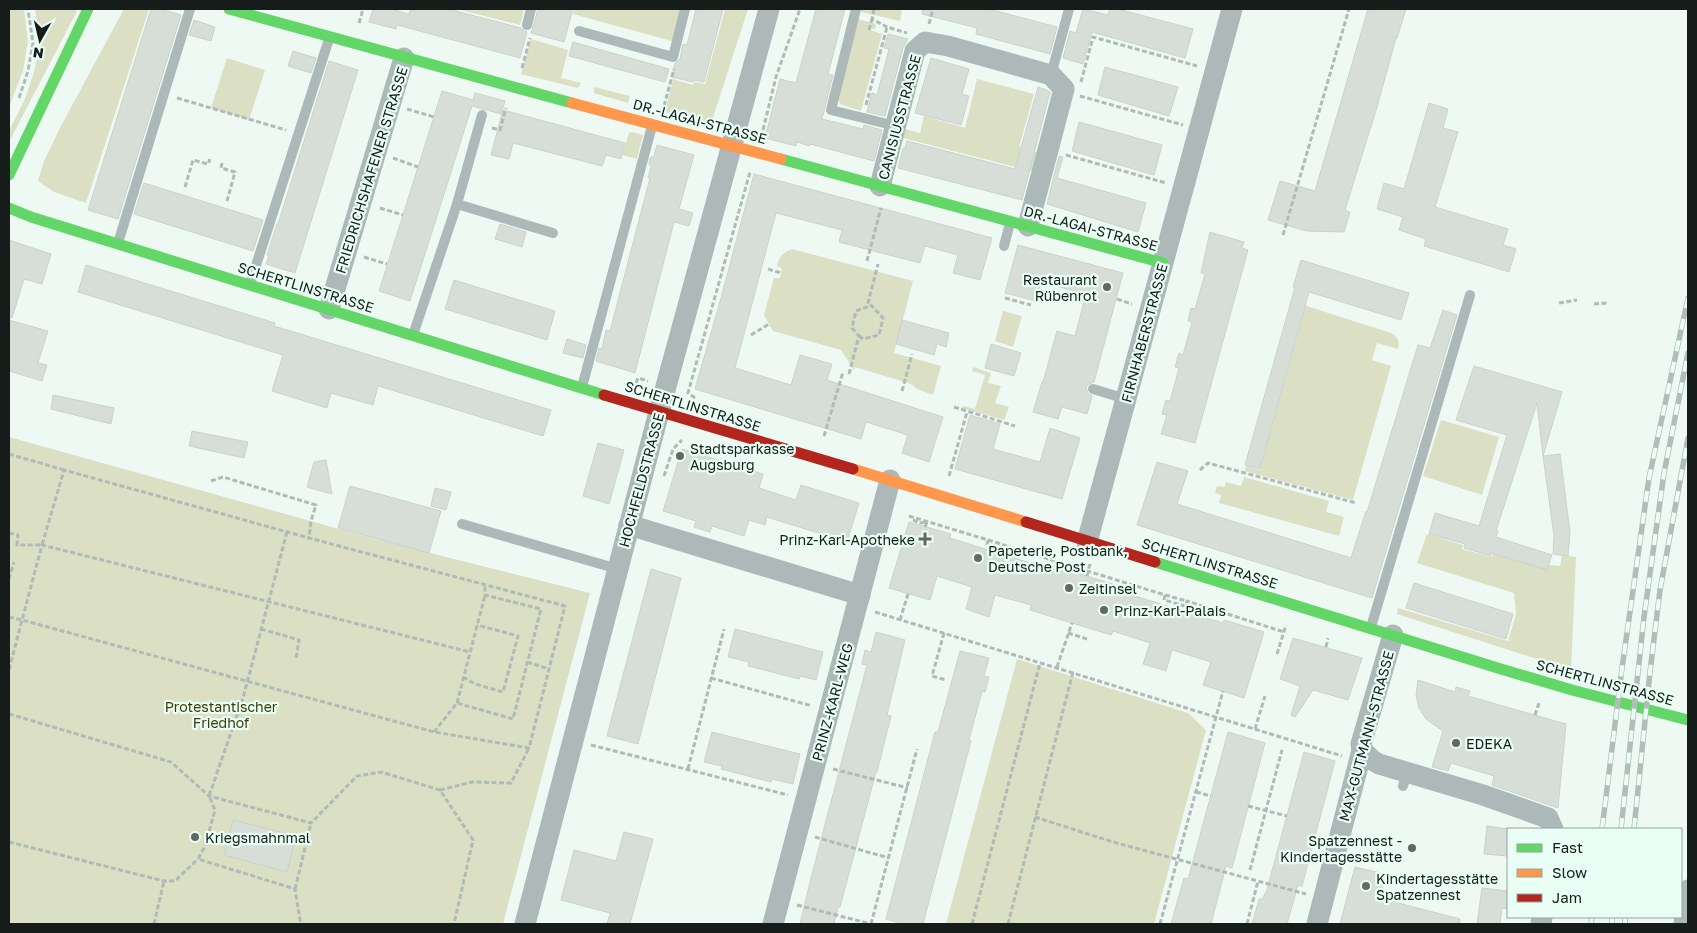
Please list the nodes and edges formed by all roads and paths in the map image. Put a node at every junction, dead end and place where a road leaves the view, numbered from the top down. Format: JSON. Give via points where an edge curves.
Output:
{"nodes":[{"id":1,"x":28,"y":9,"type":"edge"},
{"id":2,"x":88,"y":9,"type":"edge"},
{"id":3,"x":190,"y":9,"type":"edge"},
{"id":4,"x":229,"y":9,"type":"edge"},
{"id":5,"x":530,"y":9,"type":"edge"},
{"id":6,"x":685,"y":9,"type":"edge"},
{"id":7,"x":769,"y":9,"type":"edge"},
{"id":8,"x":800,"y":9,"type":"edge"},
{"id":9,"x":856,"y":9,"type":"edge"},
{"id":10,"x":874,"y":9,"type":"edge"},
{"id":11,"x":1232,"y":9,"type":"edge"},
{"id":12,"x":1349,"y":9,"type":"edge"},
{"id":13,"x":1069,"y":10,"type":"edge"},
{"id":14,"x":872,"y":19,"type":"junction"},
{"id":15,"x":527,"y":25,"type":"joint"},
{"id":16,"x":887,"y":27,"type":"junction"},
{"id":17,"x":869,"y":30,"type":"dead end"},
{"id":18,"x":579,"y":32,"type":"dead end"},
{"id":19,"x":329,"y":38,"type":"junction"},
{"id":20,"x":922,"y":45,"type":"junction"},
{"id":21,"x":404,"y":58,"type":"junction"},
{"id":22,"x":1204,"y":68,"type":"dead end"},
{"id":23,"x":1051,"y":75,"type":"junction"},
{"id":24,"x":669,"y":87,"type":"dead end"},
{"id":25,"x":1080,"y":87,"type":"dead end"},
{"id":26,"x":516,"y":88,"type":"junction"},
{"id":27,"x":164,"y":94,"type":"junction"},
{"id":28,"x":1077,"y":95,"type":"dead end"},
{"id":29,"x":18,"y":102,"type":"dead end"},
{"id":30,"x":390,"y":104,"type":"junction"},
{"id":31,"x":505,"y":110,"type":"dead end"},
{"id":32,"x":662,"y":112,"type":"dead end"},
{"id":33,"x":482,"y":116,"type":"dead end"},
{"id":34,"x":434,"y":117,"type":"dead end"},
{"id":35,"x":862,"y":118,"type":"junction"},
{"id":36,"x":502,"y":122,"type":"dead end"},
{"id":37,"x":653,"y":124,"type":"junction"},
{"id":38,"x":896,"y":126,"type":"junction"},
{"id":39,"x":1190,"y":127,"type":"dead end"},
{"id":40,"x":283,"y":130,"type":"dead end"},
{"id":41,"x":731,"y":145,"type":"junction"},
{"id":42,"x":757,"y":152,"type":"junction"},
{"id":43,"x":376,"y":153,"type":"junction"},
{"id":44,"x":1062,"y":154,"type":"dead end"},
{"id":45,"x":210,"y":160,"type":"dead end"},
{"id":46,"x":222,"y":163,"type":"dead end"},
{"id":47,"x":418,"y":166,"type":"dead end"},
{"id":48,"x":9,"y":175,"type":"edge"},
{"id":49,"x":1174,"y":185,"type":"dead end"},
{"id":50,"x":185,"y":187,"type":"dead end"},
{"id":51,"x":883,"y":187,"type":"junction"},
{"id":52,"x":226,"y":201,"type":"dead end"},
{"id":53,"x":361,"y":202,"type":"junction"},
{"id":54,"x":456,"y":204,"type":"junction"},
{"id":55,"x":9,"y":208,"type":"edge"},
{"id":56,"x":403,"y":215,"type":"dead end"},
{"id":57,"x":1019,"y":223,"type":"junction"},
{"id":58,"x":553,"y":233,"type":"dead end"},
{"id":59,"x":1283,"y":235,"type":"dead end"},
{"id":60,"x":118,"y":244,"type":"junction"},
{"id":61,"x":1004,"y":246,"type":"dead end"},
{"id":62,"x":867,"y":261,"type":"dead end"},
{"id":63,"x":1163,"y":263,"type":"junction"},
{"id":64,"x":878,"y":264,"type":"dead end"},
{"id":65,"x":768,"y":269,"type":"dead end"},
{"id":66,"x":781,"y":273,"type":"dead end"},
{"id":67,"x":250,"y":285,"type":"junction"},
{"id":68,"x":1470,"y":295,"type":"dead end"},
{"id":69,"x":1005,"y":298,"type":"dead end"},
{"id":70,"x":1116,"y":299,"type":"dead end"},
{"id":71,"x":1578,"y":300,"type":"dead end"},
{"id":72,"x":868,"y":302,"type":"junction"},
{"id":73,"x":1559,"y":303,"type":"dead end"},
{"id":74,"x":1606,"y":303,"type":"dead end"},
{"id":75,"x":1594,"y":304,"type":"dead end"},
{"id":76,"x":1031,"y":305,"type":"dead end"},
{"id":77,"x":1138,"y":306,"type":"dead end"},
{"id":78,"x":329,"y":310,"type":"junction"},
{"id":79,"x":769,"y":324,"type":"dead end"},
{"id":80,"x":751,"y":335,"type":"dead end"},
{"id":81,"x":413,"y":336,"type":"junction"},
{"id":82,"x":859,"y":336,"type":"junction"},
{"id":83,"x":912,"y":354,"type":"dead end"},
{"id":84,"x":843,"y":372,"type":"dead end"},
{"id":85,"x":849,"y":374,"type":"dead end"},
{"id":86,"x":582,"y":388,"type":"junction"},
{"id":87,"x":1093,"y":389,"type":"dead end"},
{"id":88,"x":902,"y":391,"type":"dead end"},
{"id":89,"x":696,"y":399,"type":"dead end"},
{"id":90,"x":1126,"y":399,"type":"junction"},
{"id":91,"x":954,"y":407,"type":"dead end"},
{"id":92,"x":659,"y":412,"type":"junction"},
{"id":93,"x":967,"y":412,"type":"junction"},
{"id":94,"x":1015,"y":426,"type":"dead end"},
{"id":95,"x":823,"y":439,"type":"dead end"},
{"id":96,"x":9,"y":454,"type":"edge"},
{"id":97,"x":64,"y":470,"type":"junction"},
{"id":98,"x":1200,"y":470,"type":"dead end"},
{"id":99,"x":948,"y":479,"type":"dead end"},
{"id":100,"x":890,"y":480,"type":"junction"},
{"id":101,"x":211,"y":481,"type":"dead end"},
{"id":102,"x":1356,"y":503,"type":"dead end"},
{"id":103,"x":908,"y":517,"type":"dead end"},
{"id":104,"x":927,"y":522,"type":"junction"},
{"id":105,"x":462,"y":524,"type":"dead end"},
{"id":106,"x":629,"y":525,"type":"junction"},
{"id":107,"x":925,"y":527,"type":"dead end"},
{"id":108,"x":287,"y":532,"type":"junction"},
{"id":109,"x":9,"y":533,"type":"edge"},
{"id":110,"x":309,"y":538,"type":"junction"},
{"id":111,"x":1087,"y":542,"type":"junction"},
{"id":112,"x":42,"y":545,"type":"junction"},
{"id":113,"x":14,"y":562,"type":"dead end"},
{"id":114,"x":1090,"y":563,"type":"dead end"},
{"id":115,"x":618,"y":569,"type":"junction"},
{"id":116,"x":1088,"y":571,"type":"junction"},
{"id":117,"x":1087,"y":576,"type":"dead end"},
{"id":118,"x":9,"y":579,"type":"edge"},
{"id":119,"x":485,"y":585,"type":"junction"},
{"id":120,"x":484,"y":594,"type":"junction"},
{"id":121,"x":908,"y":594,"type":"dead end"},
{"id":122,"x":543,"y":600,"type":"junction"},
{"id":123,"x":858,"y":601,"type":"junction"},
{"id":124,"x":268,"y":602,"type":"junction"},
{"id":125,"x":541,"y":609,"type":"junction"},
{"id":126,"x":9,"y":617,"type":"edge"},
{"id":127,"x":22,"y":620,"type":"junction"},
{"id":128,"x":900,"y":620,"type":"junction"},
{"id":129,"x":1287,"y":620,"type":"dead end"},
{"id":130,"x":1072,"y":623,"type":"dead end"},
{"id":131,"x":477,"y":625,"type":"junction"},
{"id":132,"x":1370,"y":628,"type":"junction"},
{"id":133,"x":261,"y":629,"type":"junction"},
{"id":134,"x":724,"y":629,"type":"dead end"},
{"id":135,"x":1284,"y":632,"type":"junction"},
{"id":136,"x":944,"y":633,"type":"junction"},
{"id":137,"x":1068,"y":633,"type":"junction"},
{"id":138,"x":1393,"y":635,"type":"junction"},
{"id":139,"x":1087,"y":639,"type":"dead end"},
{"id":140,"x":470,"y":652,"type":"junction"},
{"id":141,"x":1276,"y":654,"type":"dead end"},
{"id":142,"x":296,"y":659,"type":"dead end"},
{"id":143,"x":527,"y":662,"type":"junction"},
{"id":144,"x":1040,"y":663,"type":"junction"},
{"id":145,"x":1057,"y":668,"type":"junction"},
{"id":146,"x":549,"y":669,"type":"junction"},
{"id":147,"x":9,"y":670,"type":"edge"},
{"id":148,"x":1073,"y":672,"type":"junction"},
{"id":149,"x":463,"y":678,"type":"junction"},
{"id":150,"x":711,"y":678,"type":"junction"},
{"id":151,"x":946,"y":680,"type":"dead end"},
{"id":152,"x":248,"y":681,"type":"junction"},
{"id":153,"x":1223,"y":691,"type":"dead end"},
{"id":154,"x":1265,"y":696,"type":"dead end"},
{"id":155,"x":457,"y":702,"type":"junction"},
{"id":156,"x":829,"y":710,"type":"junction"},
{"id":157,"x":9,"y":714,"type":"edge"},
{"id":158,"x":1216,"y":717,"type":"junction"},
{"id":159,"x":1688,"y":720,"type":"edge"},
{"id":160,"x":1255,"y":729,"type":"junction"},
{"id":161,"x":434,"y":732,"type":"junction"},
{"id":162,"x":573,"y":741,"type":"junction"},
{"id":163,"x":529,"y":748,"type":"junction"},
{"id":164,"x":917,"y":749,"type":"dead end"},
{"id":165,"x":1282,"y":750,"type":"dead end"},
{"id":166,"x":1360,"y":756,"type":"junction"},
{"id":167,"x":815,"y":764,"type":"junction"},
{"id":168,"x":688,"y":769,"type":"junction"},
{"id":169,"x":908,"y":788,"type":"junction"},
{"id":170,"x":440,"y":790,"type":"junction"},
{"id":171,"x":1196,"y":792,"type":"junction"},
{"id":172,"x":209,"y":796,"type":"junction"},
{"id":173,"x":1211,"y":796,"type":"dead end"},
{"id":174,"x":806,"y":799,"type":"junction"},
{"id":175,"x":1248,"y":806,"type":"dead end"},
{"id":176,"x":1266,"y":811,"type":"junction"},
{"id":177,"x":1287,"y":816,"type":"dead end"},
{"id":178,"x":1035,"y":817,"type":"junction"},
{"id":179,"x":311,"y":823,"type":"junction"},
{"id":180,"x":1553,"y":828,"type":"edge"},
{"id":181,"x":797,"y":833,"type":"junction"},
{"id":182,"x":9,"y":842,"type":"edge"},
{"id":183,"x":889,"y":858,"type":"junction"},
{"id":184,"x":198,"y":859,"type":"junction"},
{"id":185,"x":1178,"y":860,"type":"junction"},
{"id":186,"x":1250,"y":870,"type":"dead end"},
{"id":187,"x":164,"y":881,"type":"junction"},
{"id":188,"x":1258,"y":881,"type":"junction"},
{"id":189,"x":295,"y":889,"type":"junction"},
{"id":190,"x":1688,"y":890,"type":"edge"},
{"id":191,"x":1324,"y":899,"type":"junction"},
{"id":192,"x":779,"y":900,"type":"junction"},
{"id":193,"x":154,"y":924,"type":"edge"},
{"id":194,"x":303,"y":924,"type":"edge"},
{"id":195,"x":454,"y":924,"type":"edge"},
{"id":196,"x":525,"y":924,"type":"edge"},
{"id":197,"x":773,"y":924,"type":"edge"},
{"id":198,"x":871,"y":924,"type":"edge"},
{"id":199,"x":972,"y":924,"type":"edge"},
{"id":200,"x":1008,"y":924,"type":"edge"},
{"id":201,"x":1160,"y":924,"type":"edge"},
{"id":202,"x":1247,"y":924,"type":"edge"},
{"id":203,"x":1317,"y":924,"type":"edge"},
{"id":204,"x":1684,"y":924,"type":"edge"}],
"edges":[{"from":1,"to":29,"type":"path","via":[[32,43],[28,71]]},
{"from":2,"to":48,"type":"street"},
{"from":3,"to":27,"type":"lane"},
{"from":4,"to":19,"type":"street","name":"DR.-LAGAI-STRASSE"},
{"from":5,"to":15,"type":"lane"},
{"from":6,"to":18,"type":"lane","via":[[673,58]]},
{"from":7,"to":41,"type":"street","name":"HOCHFELDSTRASSE"},
{"from":8,"to":42,"type":"path","via":[[776,77]]},
{"from":9,"to":35,"type":"lane","via":[[831,110]]},
{"from":10,"to":14,"type":"path"},
{"from":11,"to":63,"type":"street","name":"FIRNHABERSTRASSE"},
{"from":12,"to":59,"type":"path"},
{"from":13,"to":23,"type":"lane"},
{"from":14,"to":16,"type":"path"},
{"from":14,"to":17,"type":"path"},
{"from":15,"to":26,"type":"path","via":[[533,27]]},
{"from":16,"to":20,"type":"path","via":[[917,36]]},
{"from":16,"to":35,"type":"path"},
{"from":19,"to":21,"type":"street","name":"DR.-LAGAI-STRASSE"},
{"from":19,"to":67,"type":"lane"},
{"from":20,"to":23,"type":"street","name":"CANISIUSSTRASSE","via":[[925,42],[948,46]]},
{"from":20,"to":38,"type":"street","name":"CANISIUSSTRASSE","via":[[915,51]]},
{"from":21,"to":26,"type":"street","name":"DR.-LAGAI-STRASSE"},
{"from":21,"to":30,"type":"street","name":"FRIEDRICHSHAFENER STRASSE"},
{"from":22,"to":25,"type":"path","via":[[1093,37]]},
{"from":23,"to":57,"type":"street","via":[[1064,89]]},
{"from":24,"to":32,"type":"path"},
{"from":26,"to":37,"type":"street","name":"DR.-LAGAI-STRASSE"},
{"from":27,"to":40,"type":"path"},
{"from":27,"to":60,"type":"lane"},
{"from":28,"to":39,"type":"path"},
{"from":30,"to":34,"type":"path"},
{"from":30,"to":43,"type":"street","name":"FRIEDRICHSHAFENER STRASSE"},
{"from":31,"to":36,"type":"path"},
{"from":33,"to":54,"type":"lane"},
{"from":35,"to":38,"type":"lane"},
{"from":37,"to":41,"type":"street","name":"DR.-LAGAI-STRASSE"},
{"from":37,"to":86,"type":"lane"},
{"from":38,"to":51,"type":"street","name":"CANISIUSSTRASSE"},
{"from":41,"to":42,"type":"street","name":"DR.-LAGAI-STRASSE"},
{"from":41,"to":92,"type":"street","name":"HOCHFELDSTRASSE"},
{"from":42,"to":51,"type":"street","name":"DR.-LAGAI-STRASSE"},
{"from":42,"to":89,"type":"path","via":[[688,393]]},
{"from":43,"to":47,"type":"path"},
{"from":43,"to":53,"type":"street","name":"FRIEDRICHSHAFENER STRASSE"},
{"from":44,"to":49,"type":"path"},
{"from":45,"to":50,"type":"path","via":[[208,164],[194,160]]},
{"from":46,"to":52,"type":"path","via":[[221,168],[235,172]]},
{"from":51,"to":57,"type":"street","name":"DR.-LAGAI-STRASSE"},
{"from":51,"to":62,"type":"path"},
{"from":53,"to":56,"type":"path"},
{"from":53,"to":78,"type":"street","name":"FRIEDRICHSHAFENER STRASSE"},
{"from":54,"to":58,"type":"lane"},
{"from":54,"to":81,"type":"lane"},
{"from":55,"to":60,"type":"street","name":"SCHERTLINSTRASSE"},
{"from":57,"to":61,"type":"lane"},
{"from":57,"to":63,"type":"street","name":"DR.-LAGAI-STRASSE"},
{"from":60,"to":67,"type":"street","name":"SCHERTLINSTRASSE"},
{"from":63,"to":90,"type":"street","name":"FIRNHABERSTRASSE"},
{"from":64,"to":72,"type":"path"},
{"from":65,"to":66,"type":"path"},
{"from":67,"to":78,"type":"street","name":"SCHERTLINSTRASSE"},
{"from":68,"to":132,"type":"lane"},
{"from":69,"to":76,"type":"path"},
{"from":70,"to":77,"type":"path"},
{"from":71,"to":73,"type":"path"},
{"from":72,"to":82,"type":"path","via":[[867,307],[856,311],[852,328]]},
{"from":72,"to":82,"type":"path","via":[[883,318],[879,335],[863,339]]},
{"from":74,"to":75,"type":"path"},
{"from":78,"to":81,"type":"street","name":"SCHERTLINSTRASSE"},
{"from":79,"to":80,"type":"path"},
{"from":81,"to":86,"type":"street","name":"SCHERTLINSTRASSE"},
{"from":82,"to":85,"type":"path"},
{"from":83,"to":88,"type":"path"},
{"from":84,"to":95,"type":"path"},
{"from":86,"to":92,"type":"street","name":"SCHERTLINSTRASSE"},
{"from":87,"to":90,"type":"lane"},
{"from":90,"to":111,"type":"street","name":"FIRNHABERSTRASSE"},
{"from":91,"to":93,"type":"path"},
{"from":92,"to":100,"type":"street","name":"SCHERTLINSTRASSE"},
{"from":92,"to":106,"type":"street","name":"HOCHFELDSTRASSE"},
{"from":93,"to":94,"type":"path"},
{"from":93,"to":99,"type":"path"},
{"from":96,"to":97,"type":"path"},
{"from":97,"to":108,"type":"path"},
{"from":97,"to":112,"type":"path"},
{"from":98,"to":102,"type":"path","via":[[1208,463]]},
{"from":100,"to":111,"type":"street","name":"SCHERTLINSTRASSE"},
{"from":100,"to":123,"type":"street","name":"PRINZ-KARL-WEG"},
{"from":101,"to":110,"type":"path","via":[[223,477],[316,505]]},
{"from":103,"to":104,"type":"path"},
{"from":104,"to":107,"type":"path"},
{"from":104,"to":116,"type":"path"},
{"from":105,"to":115,"type":"lane"},
{"from":106,"to":115,"type":"street","name":"HOCHFELDSTRASSE"},
{"from":106,"to":123,"type":"street"},
{"from":108,"to":110,"type":"path"},
{"from":108,"to":124,"type":"path"},
{"from":109,"to":112,"type":"path","via":[[18,535],[17,545]]},
{"from":110,"to":119,"type":"path"},
{"from":111,"to":132,"type":"street","name":"SCHERTLINSTRASSE"},
{"from":112,"to":124,"type":"path"},
{"from":112,"to":127,"type":"path"},
{"from":113,"to":118,"type":"path"},
{"from":114,"to":116,"type":"path"},
{"from":115,"to":162,"type":"street","name":"HOCHFELDSTRASSE"},
{"from":116,"to":117,"type":"path"},
{"from":116,"to":135,"type":"path","via":[[1165,595],[1164,600],[1186,606],[1187,602]]},
{"from":119,"to":120,"type":"path"},
{"from":119,"to":122,"type":"path"},
{"from":120,"to":125,"type":"path"},
{"from":120,"to":131,"type":"path"},
{"from":121,"to":128,"type":"path"},
{"from":122,"to":125,"type":"path"},
{"from":122,"to":146,"type":"path","via":[[565,606]]},
{"from":123,"to":128,"type":"path"},
{"from":123,"to":156,"type":"street","name":"PRINZ-KARL-WEG"},
{"from":124,"to":133,"type":"path"},
{"from":124,"to":140,"type":"path"},
{"from":125,"to":143,"type":"path"},
{"from":126,"to":127,"type":"path"},
{"from":127,"to":147,"type":"path"},
{"from":127,"to":152,"type":"path"},
{"from":128,"to":136,"type":"path"},
{"from":129,"to":135,"type":"path"},
{"from":130,"to":137,"type":"path"},
{"from":131,"to":140,"type":"path"},
{"from":131,"to":149,"type":"path","via":[[518,636],[503,692]]},
{"from":132,"to":138,"type":"street","name":"SCHERTLINSTRASSE"},
{"from":133,"to":142,"type":"path","via":[[299,640]]},
{"from":133,"to":152,"type":"path"},
{"from":134,"to":150,"type":"path"},
{"from":135,"to":141,"type":"path"},
{"from":136,"to":144,"type":"path"},
{"from":136,"to":151,"type":"path","via":[[932,676]]},
{"from":137,"to":139,"type":"path"},
{"from":137,"to":145,"type":"path"},
{"from":138,"to":159,"type":"street","name":"SCHERTLINSTRASSE","via":[[1572,690]]},
{"from":138,"to":166,"type":"street","name":"MAX-GUTMANN-STRASSE"},
{"from":140,"to":149,"type":"path"},
{"from":143,"to":146,"type":"path"},
{"from":143,"to":155,"type":"path","via":[[513,719]]},
{"from":144,"to":145,"type":"path"},
{"from":144,"to":199,"type":"path"},
{"from":145,"to":148,"type":"path"},
{"from":146,"to":163,"type":"path"},
{"from":148,"to":158,"type":"path"},
{"from":148,"to":178,"type":"path"},
{"from":149,"to":155,"type":"path"},
{"from":150,"to":156,"type":"path"},
{"from":150,"to":168,"type":"path"},
{"from":152,"to":161,"type":"path"},
{"from":152,"to":172,"type":"path"},
{"from":153,"to":158,"type":"path"},
{"from":154,"to":160,"type":"path"},
{"from":155,"to":161,"type":"path"},
{"from":156,"to":167,"type":"street","name":"PRINZ-KARL-WEG"},
{"from":157,"to":172,"type":"path","via":[[171,762]]},
{"from":158,"to":160,"type":"path"},
{"from":158,"to":171,"type":"path"},
{"from":160,"to":166,"type":"path"},
{"from":161,"to":163,"type":"path"},
{"from":162,"to":168,"type":"path"},
{"from":162,"to":196,"type":"street","name":"HOCHFELDSTRASSE"},
{"from":163,"to":170,"type":"path","via":[[511,783],[472,782]]},
{"from":164,"to":169,"type":"path"},
{"from":165,"to":176,"type":"path"},
{"from":166,"to":180,"type":"street","via":[[1405,779],[1548,818]]},
{"from":166,"to":191,"type":"street","name":"MAX-GUTMANN-STRASSE"},
{"from":167,"to":169,"type":"path"},
{"from":167,"to":174,"type":"street","name":"PRINZ-KARL-WEG"},
{"from":168,"to":174,"type":"path"},
{"from":169,"to":183,"type":"path"},
{"from":170,"to":179,"type":"path","via":[[381,772],[357,776]]},
{"from":170,"to":195,"type":"path","via":[[474,840]]},
{"from":171,"to":173,"type":"path"},
{"from":171,"to":185,"type":"path"},
{"from":172,"to":179,"type":"path"},
{"from":172,"to":184,"type":"path","via":[[215,810]]},
{"from":174,"to":181,"type":"street","name":"PRINZ-KARL-WEG"},
{"from":175,"to":176,"type":"path"},
{"from":176,"to":177,"type":"path"},
{"from":176,"to":186,"type":"path"},
{"from":178,"to":185,"type":"path"},
{"from":178,"to":200,"type":"path"},
{"from":179,"to":189,"type":"path"},
{"from":181,"to":183,"type":"path"},
{"from":181,"to":192,"type":"street","name":"PRINZ-KARL-WEG"},
{"from":182,"to":187,"type":"path"},
{"from":183,"to":198,"type":"path"},
{"from":184,"to":187,"type":"path","via":[[175,881]]},
{"from":184,"to":189,"type":"path"},
{"from":185,"to":188,"type":"path"},
{"from":185,"to":201,"type":"path"},
{"from":187,"to":193,"type":"path"},
{"from":188,"to":191,"type":"path"},
{"from":188,"to":202,"type":"path"},
{"from":189,"to":194,"type":"path"},
{"from":190,"to":204,"type":"street"},
{"from":191,"to":203,"type":"street","name":"MAX-GUTMANN-STRASSE"},
{"from":192,"to":197,"type":"street","name":"PRINZ-KARL-WEG"},
{"from":192,"to":198,"type":"path"}]}
